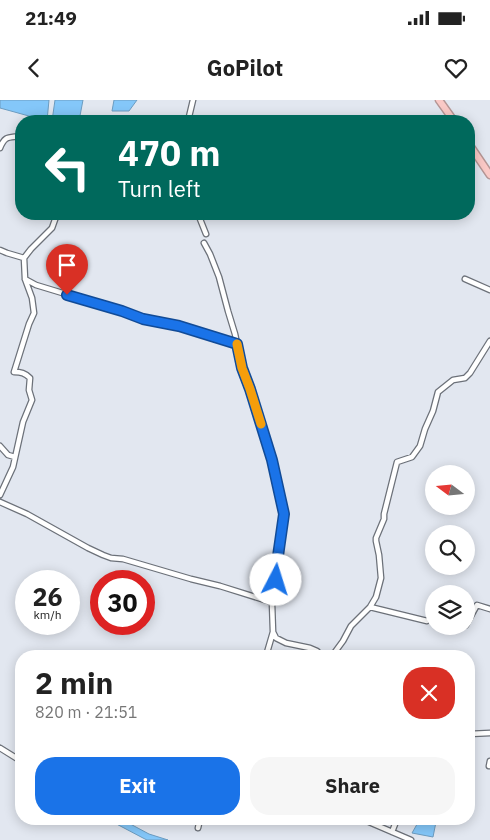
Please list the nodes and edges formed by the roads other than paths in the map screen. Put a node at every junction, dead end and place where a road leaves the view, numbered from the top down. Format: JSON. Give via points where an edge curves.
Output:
{"nodes":[{"id":1,"x":193,"y":100,"type":"edge"},
{"id":2,"x":439,"y":100,"type":"edge"},
{"id":3,"x":189,"y":115,"type":"edge"},
{"id":4,"x":450,"y":115,"type":"edge"},
{"id":5,"x":15,"y":137,"type":"edge"},
{"id":6,"x":0,"y":148,"type":"edge"},
{"id":7,"x":475,"y":153,"type":"edge"},
{"id":8,"x":490,"y":175,"type":"edge"},
{"id":9,"x":55,"y":220,"type":"edge"},
{"id":10,"x":200,"y":220,"type":"edge"},
{"id":11,"x":206,"y":234,"type":"dead end"},
{"id":12,"x":204,"y":243,"type":"dead end"},
{"id":13,"x":0,"y":250,"type":"edge"},
{"id":14,"x":24,"y":258,"type":"junction"},
{"id":15,"x":25,"y":279,"type":"junction"},
{"id":16,"x":465,"y":279,"type":"dead end"},
{"id":17,"x":490,"y":290,"type":"edge"},
{"id":18,"x":490,"y":341,"type":"edge"},
{"id":19,"x":237,"y":344,"type":"junction"},
{"id":20,"x":0,"y":446,"type":"edge"},
{"id":21,"x":15,"y":457,"type":"junction"},
{"id":22,"x":0,"y":495,"type":"edge"},
{"id":23,"x":0,"y":502,"type":"edge"},
{"id":24,"x":272,"y":603,"type":"junction"},
{"id":25,"x":370,"y":607,"type":"junction"},
{"id":26,"x":475,"y":609,"type":"edge"},
{"id":27,"x":490,"y":609,"type":"edge"},
{"id":28,"x":425,"y":621,"type":"edge"},
{"id":29,"x":273,"y":632,"type":"junction"},
{"id":30,"x":268,"y":650,"type":"edge"},
{"id":31,"x":314,"y":650,"type":"edge"},
{"id":32,"x":336,"y":650,"type":"edge"},
{"id":33,"x":490,"y":733,"type":"edge"},
{"id":34,"x":475,"y":734,"type":"edge"},
{"id":35,"x":0,"y":748,"type":"edge"},
{"id":36,"x":15,"y":757,"type":"edge"},
{"id":37,"x":490,"y":761,"type":"edge"},
{"id":38,"x":490,"y":766,"type":"edge"},
{"id":39,"x":199,"y":825,"type":"edge"},
{"id":40,"x":376,"y":825,"type":"edge"},
{"id":41,"x":395,"y":825,"type":"edge"},
{"id":42,"x":198,"y":828,"type":"dead end"},
{"id":43,"x":392,"y":832,"type":"junction"},
{"id":44,"x":411,"y":840,"type":"edge"}],
"edges":[{"from":1,"to":3,"type":"street"},
{"from":2,"to":4,"type":"highway"},
{"from":5,"to":6,"type":"street","via":[[6,138]]},
{"from":7,"to":8,"type":"highway"},
{"from":9,"to":14,"type":"street","via":[[52,228]]},
{"from":10,"to":11,"type":"street"},
{"from":12,"to":19,"type":"street","via":[[219,277]]},
{"from":13,"to":14,"type":"street"},
{"from":14,"to":15,"type":"street"},
{"from":15,"to":19,"type":"street","via":[[143,319]]},
{"from":15,"to":21,"type":"street","via":[[34,314],[14,372],[30,378],[32,400]]},
{"from":16,"to":17,"type":"street"},
{"from":18,"to":25,"type":"street","via":[[465,378],[453,380],[438,392],[420,446],[412,456],[397,462],[384,519],[376,538],[381,578]]},
{"from":19,"to":24,"type":"street","via":[[272,460],[284,514]]},
{"from":20,"to":21,"type":"street","via":[[8,455]]},
{"from":21,"to":22,"type":"street"},
{"from":23,"to":24,"type":"street","via":[[110,558],[123,559]]},
{"from":24,"to":29,"type":"street"},
{"from":25,"to":28,"type":"street"},
{"from":25,"to":32,"type":"street","via":[[351,626]]},
{"from":26,"to":27,"type":"street","via":[[477,605]]},
{"from":29,"to":30,"type":"street"},
{"from":29,"to":31,"type":"street","via":[[276,638]]},
{"from":33,"to":34,"type":"street"},
{"from":35,"to":36,"type":"street"},
{"from":37,"to":38,"type":"street"},
{"from":39,"to":42,"type":"street"},
{"from":40,"to":43,"type":"street"},
{"from":41,"to":43,"type":"street"},
{"from":43,"to":44,"type":"street"}]}
